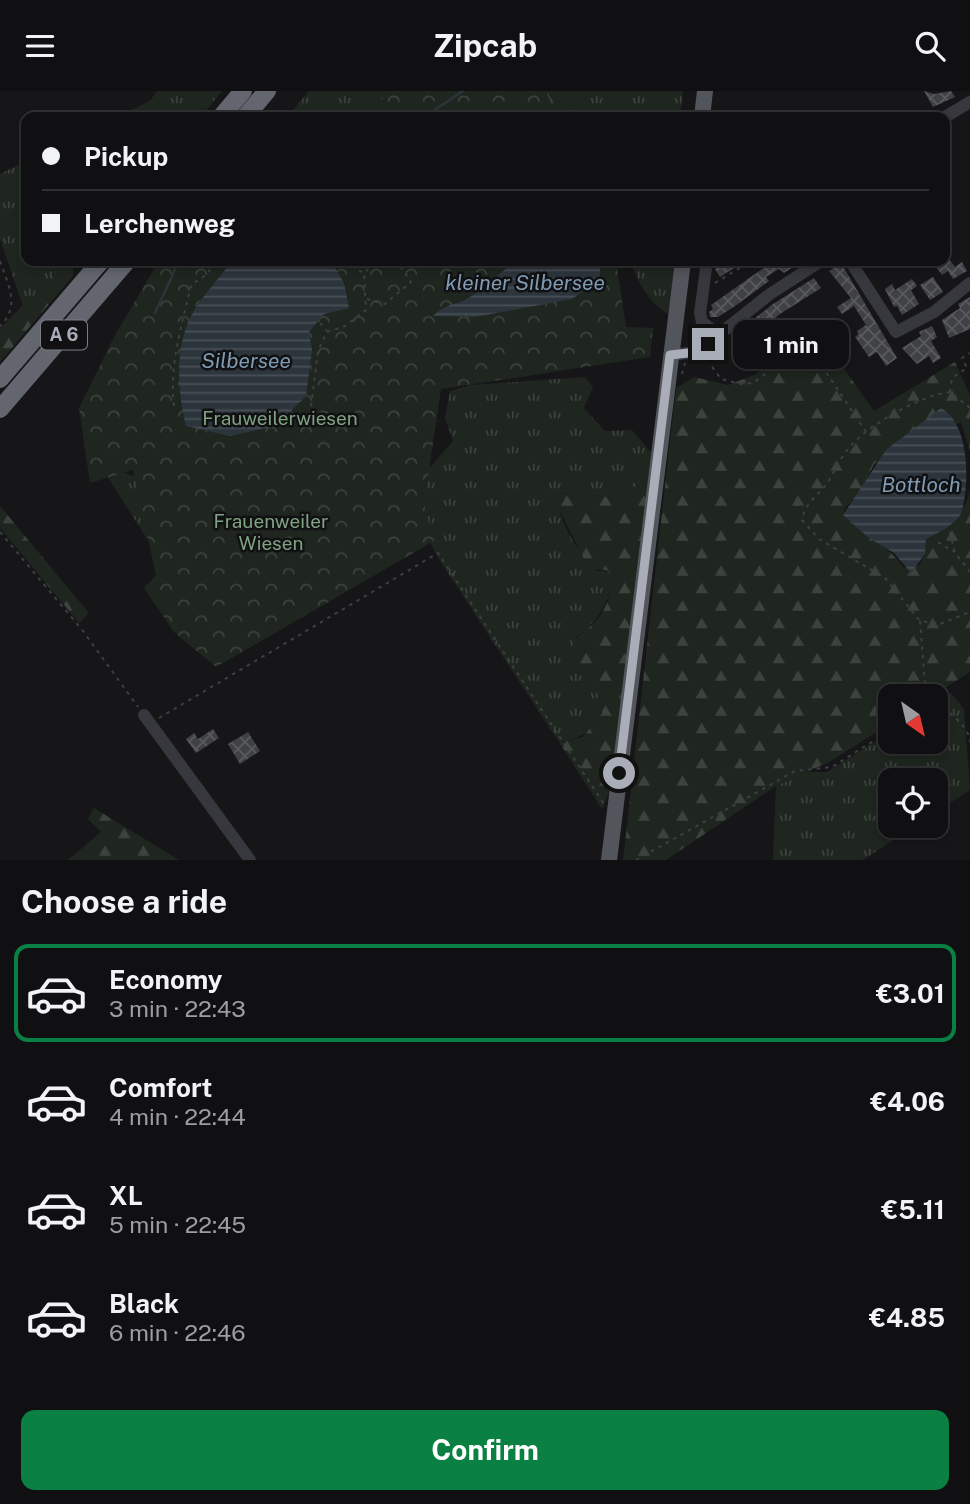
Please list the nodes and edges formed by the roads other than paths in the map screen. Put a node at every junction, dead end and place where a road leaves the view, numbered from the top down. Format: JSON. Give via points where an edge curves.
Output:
{"nodes":[{"id":1,"x":243,"y":91,"type":"edge"},
{"id":2,"x":267,"y":91,"type":"edge"},
{"id":3,"x":705,"y":91,"type":"edge"},
{"id":4,"x":970,"y":102,"type":"edge"},
{"id":5,"x":225,"y":112,"type":"edge"},
{"id":6,"x":249,"y":112,"type":"edge"},
{"id":7,"x":703,"y":112,"type":"edge"},
{"id":8,"x":950,"y":114,"type":"edge"},
{"id":9,"x":97,"y":266,"type":"edge"},
{"id":10,"x":123,"y":266,"type":"edge"},
{"id":11,"x":683,"y":266,"type":"edge"},
{"id":12,"x":706,"y":266,"type":"edge"},
{"id":13,"x":813,"y":266,"type":"edge"},
{"id":14,"x":853,"y":266,"type":"edge"},
{"id":15,"x":970,"y":283,"type":"edge"},
{"id":16,"x":719,"y":335,"type":"junction"},
{"id":17,"x":670,"y":355,"type":"junction"},
{"id":18,"x":0,"y":379,"type":"edge"},
{"id":19,"x":0,"y":409,"type":"edge"},
{"id":20,"x":147,"y":720,"type":"road end"},
{"id":21,"x":250,"y":860,"type":"edge"},
{"id":22,"x":609,"y":860,"type":"edge"}],
"edges":[{"from":1,"to":5,"type":"highway"},
{"from":2,"to":6,"type":"highway"},
{"from":3,"to":7,"type":"main road"},
{"from":4,"to":8,"type":"street"},
{"from":9,"to":18,"type":"highway","number":"A 6"},
{"from":10,"to":19,"type":"highway","number":"A 6"},
{"from":11,"to":17,"type":"main road"},
{"from":12,"to":16,"type":"street","via":[[702,322]]},
{"from":13,"to":16,"type":"street"},
{"from":14,"to":15,"type":"street","via":[[896,332],[934,312]]},
{"from":16,"to":17,"type":"street","via":[[697,352]]},
{"from":17,"to":22,"type":"main road"},
{"from":20,"to":21,"type":"street"}]}
